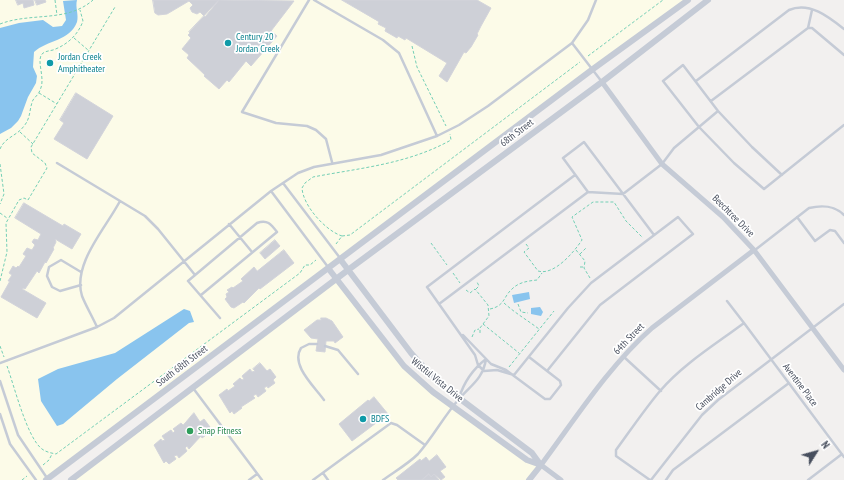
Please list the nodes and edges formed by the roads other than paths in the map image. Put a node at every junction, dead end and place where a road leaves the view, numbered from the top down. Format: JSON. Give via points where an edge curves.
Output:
{"nodes":[{"id":1,"x":309,"y":0,"type":"edge"},
{"id":2,"x":314,"y":0,"type":"edge"},
{"id":3,"x":596,"y":0,"type":"edge"},
{"id":4,"x":688,"y":0,"type":"edge"},
{"id":5,"x":708,"y":0,"type":"edge"},
{"id":6,"x":812,"y":10,"type":"junction"},
{"id":7,"x":808,"y":28,"type":"junction"},
{"id":8,"x":844,"y":29,"type":"edge"},
{"id":9,"x":572,"y":43,"type":"junction"},
{"id":10,"x":844,"y":55,"type":"edge"},
{"id":11,"x":593,"y":69,"type":"junction"},
{"id":12,"x":696,"y":81,"type":"junction"},
{"id":13,"x":602,"y":82,"type":"junction"},
{"id":14,"x":710,"y":101,"type":"junction"},
{"id":15,"x":718,"y":111,"type":"junction"},
{"id":16,"x":844,"y":125,"type":"edge"},
{"id":17,"x":698,"y":127,"type":"junction"},
{"id":18,"x":437,"y":136,"type":"junction"},
{"id":19,"x":332,"y":162,"type":"junction"},
{"id":20,"x":57,"y":163,"type":"dead end"},
{"id":21,"x":662,"y":164,"type":"junction"},
{"id":22,"x":782,"y":174,"type":"junction"},
{"id":23,"x":575,"y":175,"type":"junction"},
{"id":24,"x":283,"y":183,"type":"junction"},
{"id":25,"x":271,"y":191,"type":"junction"},
{"id":26,"x":588,"y":192,"type":"junction"},
{"id":27,"x":623,"y":194,"type":"junction"},
{"id":28,"x":120,"y":201,"type":"junction"},
{"id":29,"x":844,"y":215,"type":"edge"},
{"id":30,"x":797,"y":217,"type":"junction"},
{"id":31,"x":229,"y":224,"type":"junction"},
{"id":32,"x":654,"y":235,"type":"junction"},
{"id":33,"x":240,"y":237,"type":"junction"},
{"id":34,"x":844,"y":243,"type":"edge"},
{"id":35,"x":754,"y":250,"type":"junction"},
{"id":36,"x":252,"y":252,"type":"junction"},
{"id":37,"x":340,"y":259,"type":"junction"},
{"id":38,"x":184,"y":261,"type":"junction"},
{"id":39,"x":328,"y":268,"type":"junction"},
{"id":40,"x":348,"y":270,"type":"junction"},
{"id":41,"x":82,"y":272,"type":"junction"},
{"id":42,"x":195,"y":275,"type":"junction"},
{"id":43,"x":336,"y":280,"type":"junction"},
{"id":44,"x":81,"y":285,"type":"junction"},
{"id":45,"x":201,"y":295,"type":"junction"},
{"id":46,"x":727,"y":301,"type":"dead end"},
{"id":47,"x":439,"y":304,"type":"junction"},
{"id":48,"x":844,"y":304,"type":"edge"},
{"id":49,"x":220,"y":318,"type":"dead end"},
{"id":50,"x":744,"y":323,"type":"junction"},
{"id":51,"x":97,"y":327,"type":"junction"},
{"id":52,"x":812,"y":327,"type":"junction"},
{"id":53,"x":460,"y":332,"type":"junction"},
{"id":54,"x":317,"y":344,"type":"dead end"},
{"id":55,"x":326,"y":346,"type":"dead end"},
{"id":56,"x":624,"y":356,"type":"junction"},
{"id":57,"x":528,"y":357,"type":"junction"},
{"id":58,"x":486,"y":359,"type":"junction"},
{"id":59,"x":771,"y":359,"type":"junction"},
{"id":60,"x":0,"y":363,"type":"edge"},
{"id":61,"x":478,"y":365,"type":"junction"},
{"id":62,"x":844,"y":370,"type":"edge"},
{"id":63,"x":484,"y":371,"type":"junction"},
{"id":64,"x":547,"y":371,"type":"junction"},
{"id":65,"x":358,"y":374,"type":"dead end"},
{"id":66,"x":514,"y":375,"type":"junction"},
{"id":67,"x":0,"y":380,"type":"edge"},
{"id":68,"x":789,"y":383,"type":"junction"},
{"id":69,"x":193,"y":388,"type":"junction"},
{"id":70,"x":660,"y":391,"type":"junction"},
{"id":71,"x":459,"y":398,"type":"junction"},
{"id":72,"x":324,"y":400,"type":"dead end"},
{"id":73,"x":453,"y":406,"type":"junction"},
{"id":74,"x":0,"y":414,"type":"edge"},
{"id":75,"x":425,"y":445,"type":"junction"},
{"id":76,"x":843,"y":455,"type":"edge"},
{"id":77,"x":541,"y":465,"type":"junction"},
{"id":78,"x":323,"y":472,"type":"junction"},
{"id":79,"x":257,"y":474,"type":"junction"},
{"id":80,"x":36,"y":480,"type":"edge"},
{"id":81,"x":47,"y":480,"type":"edge"},
{"id":82,"x":71,"y":480,"type":"edge"},
{"id":83,"x":249,"y":480,"type":"edge"},
{"id":84,"x":262,"y":480,"type":"edge"},
{"id":85,"x":313,"y":480,"type":"edge"},
{"id":86,"x":328,"y":480,"type":"edge"},
{"id":87,"x":383,"y":480,"type":"edge"},
{"id":88,"x":529,"y":480,"type":"edge"},
{"id":89,"x":561,"y":480,"type":"edge"},
{"id":90,"x":651,"y":480,"type":"edge"},
{"id":91,"x":666,"y":480,"type":"edge"},
{"id":92,"x":808,"y":480,"type":"edge"}],
"edges":[{"from":1,"to":19,"type":"lane","via":[[242,112],[276,123],[307,126],[316,130],[326,139]]},
{"from":2,"to":18,"type":"lane","via":[[383,40],[399,53]]},
{"from":3,"to":9,"type":"lane","via":[[588,20]]},
{"from":4,"to":11,"type":"street","name":"68th Street"},
{"from":5,"to":13,"type":"street","name":"68th Street"},
{"from":6,"to":7,"type":"lane"},
{"from":6,"to":8,"type":"lane","via":[[825,14]]},
{"from":6,"to":12,"type":"lane","via":[[796,7],[789,10]]},
{"from":7,"to":10,"type":"lane","via":[[812,28]]},
{"from":7,"to":14,"type":"lane"},
{"from":9,"to":11,"type":"lane"},
{"from":9,"to":18,"type":"lane","via":[[488,106]]},
{"from":11,"to":13,"type":"lane"},
{"from":11,"to":37,"type":"street","name":"68th Street"},
{"from":12,"to":14,"type":"lane"},
{"from":12,"to":17,"type":"lane","via":[[683,65],[663,81]]},
{"from":13,"to":21,"type":"street","name":"Beechtree Drive"},
{"from":13,"to":40,"type":"street","name":"68th Street"},
{"from":14,"to":15,"type":"lane"},
{"from":15,"to":17,"type":"lane"},
{"from":15,"to":22,"type":"lane"},
{"from":16,"to":22,"type":"lane"},
{"from":17,"to":21,"type":"lane","via":[[674,148]]},
{"from":17,"to":22,"type":"lane","via":[[764,189]]},
{"from":18,"to":19,"type":"lane","via":[[381,155]]},
{"from":19,"to":24,"type":"lane","via":[[298,173]]},
{"from":20,"to":28,"type":"lane"},
{"from":21,"to":27,"type":"lane"},
{"from":21,"to":35,"type":"street","name":"Beechtree Drive","via":[[723,217]]},
{"from":23,"to":26,"type":"lane"},
{"from":23,"to":27,"type":"lane","via":[[563,158],[584,142]]},
{"from":23,"to":47,"type":"lane","via":[[427,287]]},
{"from":24,"to":25,"type":"lane"},
{"from":24,"to":37,"type":"lane"},
{"from":25,"to":31,"type":"lane"},
{"from":25,"to":39,"type":"lane"},
{"from":26,"to":27,"type":"lane"},
{"from":26,"to":47,"type":"lane"},
{"from":27,"to":32,"type":"lane"},
{"from":28,"to":38,"type":"lane","via":[[151,222]]},
{"from":28,"to":41,"type":"lane","via":[[86,260]]},
{"from":29,"to":30,"type":"lane","via":[[830,207],[820,206],[809,208]]},
{"from":30,"to":34,"type":"lane","via":[[815,240],[830,230],[835,231]]},
{"from":30,"to":35,"type":"lane"},
{"from":31,"to":33,"type":"lane"},
{"from":31,"to":38,"type":"lane"},
{"from":32,"to":57,"type":"lane","via":[[593,282]]},
{"from":32,"to":64,"type":"lane","via":[[678,217],[693,232],[600,305]]},
{"from":33,"to":36,"type":"lane"},
{"from":33,"to":36,"type":"lane","via":[[257,223],[270,223],[277,232]]},
{"from":33,"to":42,"type":"lane"},
{"from":35,"to":52,"type":"street","name":"Beechtree Drive"},
{"from":35,"to":56,"type":"street","name":"64th Street","via":[[652,328]]},
{"from":36,"to":45,"type":"lane"},
{"from":37,"to":39,"type":"street","name":"68th Street"},
{"from":37,"to":40,"type":"street","name":"Wistful Vista Drive"},
{"from":38,"to":42,"type":"lane"},
{"from":38,"to":51,"type":"lane","via":[[122,313]]},
{"from":39,"to":43,"type":"street","name":"Wistful Vista Drive"},
{"from":39,"to":81,"type":"street","name":"South 68th Street"},
{"from":40,"to":43,"type":"street","name":"68th Street"},
{"from":40,"to":71,"type":"street","name":"Wistful Vista Drive","via":[[410,352],[428,372]]},
{"from":41,"to":44,"type":"lane"},
{"from":41,"to":44,"type":"lane","via":[[61,260],[49,267],[47,276],[52,287],[60,291]]},
{"from":42,"to":45,"type":"lane","via":[[188,280]]},
{"from":43,"to":69,"type":"street"},
{"from":43,"to":73,"type":"street","name":"Wistful Vista Drive","via":[[404,366]]},
{"from":44,"to":51,"type":"lane","via":[[82,296]]},
{"from":45,"to":49,"type":"lane"},
{"from":46,"to":50,"type":"lane","name":"Aventine Place"},
{"from":47,"to":53,"type":"lane"},
{"from":48,"to":52,"type":"lane","name":"Cambridge Drive"},
{"from":50,"to":59,"type":"lane","name":"Aventine Place"},
{"from":50,"to":70,"type":"lane","via":[[691,363]]},
{"from":51,"to":60,"type":"lane"},
{"from":52,"to":59,"type":"lane","name":"Cambridge Drive"},
{"from":52,"to":62,"type":"street","name":"Beechtree Drive"},
{"from":53,"to":58,"type":"lane"},
{"from":53,"to":61,"type":"lane","via":[[475,355]]},
{"from":54,"to":72,"type":"lane","via":[[301,348],[298,361]]},
{"from":55,"to":65,"type":"lane","via":[[338,350]]},
{"from":56,"to":70,"type":"lane"},
{"from":56,"to":77,"type":"street","name":"64th Street","via":[[607,375]]},
{"from":57,"to":64,"type":"lane"},
{"from":57,"to":66,"type":"lane"},
{"from":58,"to":61,"type":"lane"},
{"from":58,"to":63,"type":"lane"},
{"from":58,"to":66,"type":"lane"},
{"from":59,"to":68,"type":"lane","name":"Aventine Place"},
{"from":59,"to":90,"type":"lane","name":"Cambridge Drive","via":[[733,387],[702,415]]},
{"from":61,"to":63,"type":"lane"},
{"from":61,"to":71,"type":"lane","via":[[463,385]]},
{"from":63,"to":66,"type":"lane","via":[[497,370]]},
{"from":63,"to":71,"type":"lane"},
{"from":64,"to":66,"type":"lane","via":[[560,381],[561,385],[550,399],[545,399]]},
{"from":67,"to":81,"type":"lane","via":[[18,435]]},
{"from":68,"to":76,"type":"lane","name":"Aventine Place"},
{"from":68,"to":91,"type":"lane","via":[[673,470]]},
{"from":69,"to":79,"type":"lane"},
{"from":69,"to":82,"type":"street"},
{"from":70,"to":90,"type":"lane","via":[[616,450],[616,456]]},
{"from":71,"to":73,"type":"lane"},
{"from":71,"to":77,"type":"street","name":"Wistful Vista Drive","via":[[532,453]]},
{"from":73,"to":75,"type":"lane"},
{"from":73,"to":77,"type":"street","name":"Wistful Vista Drive","via":[[527,460]]},
{"from":74,"to":80,"type":"lane","via":[[10,444]]},
{"from":75,"to":78,"type":"lane","via":[[391,423]]},
{"from":75,"to":87,"type":"lane","via":[[417,455]]},
{"from":76,"to":92,"type":"lane"},
{"from":77,"to":88,"type":"street"},
{"from":77,"to":89,"type":"street","name":"Wistful Vista Drive"},
{"from":78,"to":85,"type":"lane"},
{"from":78,"to":86,"type":"lane"},
{"from":79,"to":83,"type":"lane"},
{"from":79,"to":84,"type":"lane"}]}
